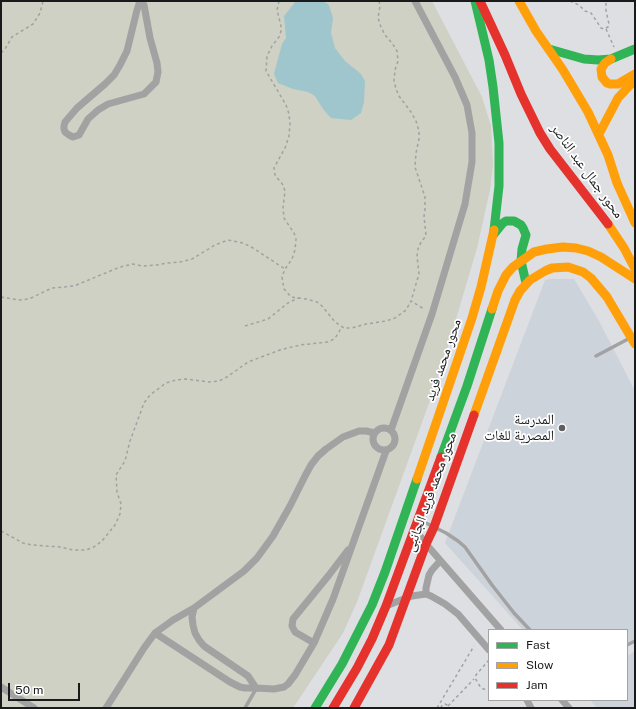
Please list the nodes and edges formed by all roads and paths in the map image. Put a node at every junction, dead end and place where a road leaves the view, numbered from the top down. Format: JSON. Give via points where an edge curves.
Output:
{"nodes":[{"id":1,"x":43,"y":1,"type":"edge"},
{"id":2,"x":279,"y":1,"type":"edge"},
{"id":3,"x":379,"y":1,"type":"edge"},
{"id":4,"x":415,"y":1,"type":"edge"},
{"id":5,"x":475,"y":1,"type":"edge"},
{"id":6,"x":480,"y":1,"type":"edge"},
{"id":7,"x":519,"y":1,"type":"edge"},
{"id":8,"x":570,"y":1,"type":"edge"},
{"id":9,"x":606,"y":1,"type":"edge"},
{"id":10,"x":142,"y":2,"type":"edge"},
{"id":11,"x":606,"y":28,"type":"junction"},
{"id":12,"x":549,"y":49,"type":"junction"},
{"id":13,"x":635,"y":49,"type":"edge"},
{"id":14,"x":1,"y":53,"type":"edge"},
{"id":15,"x":614,"y":58,"type":"junction"},
{"id":16,"x":635,"y":74,"type":"edge"},
{"id":17,"x":635,"y":81,"type":"edge"},
{"id":18,"x":599,"y":134,"type":"junction"},
{"id":19,"x":635,"y":223,"type":"edge"},
{"id":20,"x":494,"y":234,"type":"junction"},
{"id":21,"x":521,"y":260,"type":"junction"},
{"id":22,"x":284,"y":269,"type":"junction"},
{"id":23,"x":635,"y":269,"type":"edge"},
{"id":24,"x":635,"y":279,"type":"edge"},
{"id":25,"x":526,"y":283,"type":"junction"},
{"id":26,"x":1,"y":298,"type":"edge"},
{"id":27,"x":298,"y":298,"type":"junction"},
{"id":28,"x":411,"y":301,"type":"junction"},
{"id":29,"x":432,"y":314,"type":"junction"},
{"id":30,"x":245,"y":326,"type":"dead end"},
{"id":31,"x":342,"y":326,"type":"junction"},
{"id":32,"x":633,"y":341,"type":"edge"},
{"id":33,"x":596,"y":356,"type":"dead end"},
{"id":34,"x":391,"y":430,"type":"junction"},
{"id":35,"x":375,"y":433,"type":"junction"},
{"id":36,"x":386,"y":451,"type":"junction"},
{"id":37,"x":417,"y":524,"type":"junction"},
{"id":38,"x":434,"y":527,"type":"junction"},
{"id":39,"x":1,"y":531,"type":"edge"},
{"id":40,"x":352,"y":543,"type":"junction"},
{"id":41,"x":426,"y":544,"type":"junction"},
{"id":42,"x":440,"y":561,"type":"junction"},
{"id":43,"x":426,"y":594,"type":"junction"},
{"id":44,"x":406,"y":598,"type":"junction"},
{"id":45,"x":386,"y":606,"type":"junction"},
{"id":46,"x":194,"y":608,"type":"junction"},
{"id":47,"x":500,"y":629,"type":"edge"},
{"id":48,"x":529,"y":629,"type":"edge"},
{"id":49,"x":155,"y":633,"type":"junction"},
{"id":50,"x":478,"y":638,"type":"junction"},
{"id":51,"x":314,"y":643,"type":"junction"},
{"id":52,"x":488,"y":649,"type":"edge"},
{"id":53,"x":488,"y":661,"type":"edge"},
{"id":54,"x":475,"y":678,"type":"junction"},
{"id":55,"x":1,"y":687,"type":"edge"},
{"id":56,"x":256,"y":688,"type":"junction"},
{"id":57,"x":488,"y":690,"type":"edge"},
{"id":58,"x":440,"y":704,"type":"junction"},
{"id":59,"x":442,"y":705,"type":"junction"},
{"id":60,"x":448,"y":707,"type":"edge"},
{"id":61,"x":34,"y":708,"type":"edge"},
{"id":62,"x":106,"y":708,"type":"edge"},
{"id":63,"x":245,"y":708,"type":"edge"},
{"id":64,"x":315,"y":708,"type":"edge"},
{"id":65,"x":333,"y":708,"type":"edge"},
{"id":66,"x":354,"y":708,"type":"edge"},
{"id":67,"x":437,"y":708,"type":"edge"},
{"id":68,"x":441,"y":708,"type":"edge"}],
"edges":[{"from":1,"to":14,"type":"path","via":[[40,14],[33,24],[12,36]]},
{"from":2,"to":22,"type":"path","via":[[277,10],[281,31],[267,56],[266,71],[286,105],[290,124],[285,148],[274,168],[275,175],[285,191],[284,218],[296,239],[292,259]]},
{"from":3,"to":28,"type":"path","via":[[378,18],[381,27],[397,51],[394,81],[396,89],[419,130],[415,168],[425,198],[426,236],[418,249],[419,274]]},
{"from":4,"to":29,"type":"street","via":[[462,91],[472,133],[472,162],[465,204]]},
{"from":5,"to":20,"type":"main road","name":"محور محمد فريد","via":[[490,67],[499,143],[499,186]]},
{"from":6,"to":23,"type":"main road","name":"محور جمال عبد الناصر","via":[[540,134],[612,229]]},
{"from":7,"to":12,"type":"main road","name":"محور جمال عبد الناصر"},
{"from":8,"to":11,"type":"path","via":[[591,13],[602,29]]},
{"from":9,"to":11,"type":"path","via":[[609,26]]},
{"from":10,"to":10,"type":"street","via":[[138,6],[127,50],[120,65],[114,75],[65,122],[64,129],[69,135],[79,135],[88,119],[98,110],[108,104],[144,94],[156,82],[157,63]]},
{"from":11,"to":15,"type":"path"},
{"from":12,"to":15,"type":"main road","via":[[584,59]]},
{"from":12,"to":18,"type":"main road","name":"محور جمال عبد الناصر","via":[[579,94]]},
{"from":13,"to":15,"type":"main road"},
{"from":15,"to":16,"type":"main road","via":[[601,70],[602,77],[607,83],[618,84]]},
{"from":17,"to":18,"type":"main road","via":[[618,98]]},
{"from":18,"to":19,"type":"main road","name":"محور جمال عبد الناصر"},
{"from":20,"to":21,"type":"main road","via":[[506,221],[514,221],[521,225],[526,235]]},
{"from":20,"to":64,"type":"main road","name":"محور محمد فريد","via":[[472,318],[372,605],[342,664]]},
{"from":21,"to":24,"type":"main road","via":[[534,252],[547,249],[576,248],[601,257]]},
{"from":21,"to":25,"type":"main road"},
{"from":21,"to":37,"type":"main road","via":[[506,275],[498,291]]},
{"from":22,"to":26,"type":"path","via":[[243,242],[228,240],[192,259],[157,265],[133,264],[74,286],[52,288],[29,299]]},
{"from":22,"to":27,"type":"path","via":[[284,289],[291,297]]},
{"from":25,"to":32,"type":"main road","via":[[552,268],[568,267],[583,272],[606,297]]},
{"from":25,"to":38,"type":"main road","name":"محور محمد فريد الجانبى","via":[[515,300]]},
{"from":27,"to":30,"type":"path","via":[[268,319]]},
{"from":27,"to":31,"type":"path","via":[[317,302]]},
{"from":28,"to":29,"type":"path"},
{"from":28,"to":31,"type":"path","via":[[406,310],[395,318],[352,328]]},
{"from":29,"to":34,"type":"street"},
{"from":31,"to":39,"type":"path","via":[[334,340],[280,350],[248,362],[219,381],[176,380],[166,383],[150,395],[144,403],[125,462],[116,474],[120,514],[107,536],[94,547],[73,550],[32,545]]},
{"from":32,"to":33,"type":"lane"},
{"from":34,"to":35,"type":"street","via":[[382,428]]},
{"from":34,"to":36,"type":"street","via":[[395,442]]},
{"from":35,"to":36,"type":"street","via":[[374,446]]},
{"from":35,"to":46,"type":"street","via":[[366,431],[343,437],[318,456],[263,551],[244,571]]},
{"from":36,"to":40,"type":"street"},
{"from":37,"to":38,"type":"lane"},
{"from":37,"to":41,"type":"street"},
{"from":37,"to":45,"type":"main road"},
{"from":38,"to":41,"type":"main road","name":"محور محمد فريد الجانبى"},
{"from":38,"to":48,"type":"lane","via":[[452,536],[465,547],[510,608]]},
{"from":40,"to":51,"type":"street","via":[[333,599]]},
{"from":40,"to":51,"type":"street","via":[[293,619],[292,626],[295,632]]},
{"from":41,"to":42,"type":"street"},
{"from":41,"to":44,"type":"main road","name":"محور محمد فريد الجانبى"},
{"from":42,"to":43,"type":"street","via":[[429,575]]},
{"from":42,"to":47,"type":"street"},
{"from":43,"to":44,"type":"street"},
{"from":43,"to":50,"type":"street","via":[[438,599],[458,614]]},
{"from":44,"to":45,"type":"street"},
{"from":44,"to":66,"type":"main road","name":"محور محمد فريد الجانبى","via":[[389,645]]},
{"from":45,"to":65,"type":"main road","via":[[357,668]]},
{"from":46,"to":49,"type":"street"},
{"from":46,"to":56,"type":"street","via":[[193,625],[199,640],[248,676]]},
{"from":49,"to":56,"type":"street","via":[[235,685]]},
{"from":49,"to":62,"type":"street"},
{"from":50,"to":52,"type":"street"},
{"from":50,"to":58,"type":"path"},
{"from":51,"to":56,"type":"street","via":[[288,684],[284,687]]},
{"from":53,"to":54,"type":"path"},
{"from":54,"to":57,"type":"path","via":[[482,688]]},
{"from":54,"to":60,"type":"path"},
{"from":55,"to":61,"type":"street"},
{"from":56,"to":63,"type":"lane"},
{"from":58,"to":59,"type":"path"},
{"from":58,"to":67,"type":"path"},
{"from":59,"to":60,"type":"path","via":[[446,704]]},
{"from":59,"to":68,"type":"path"}]}
